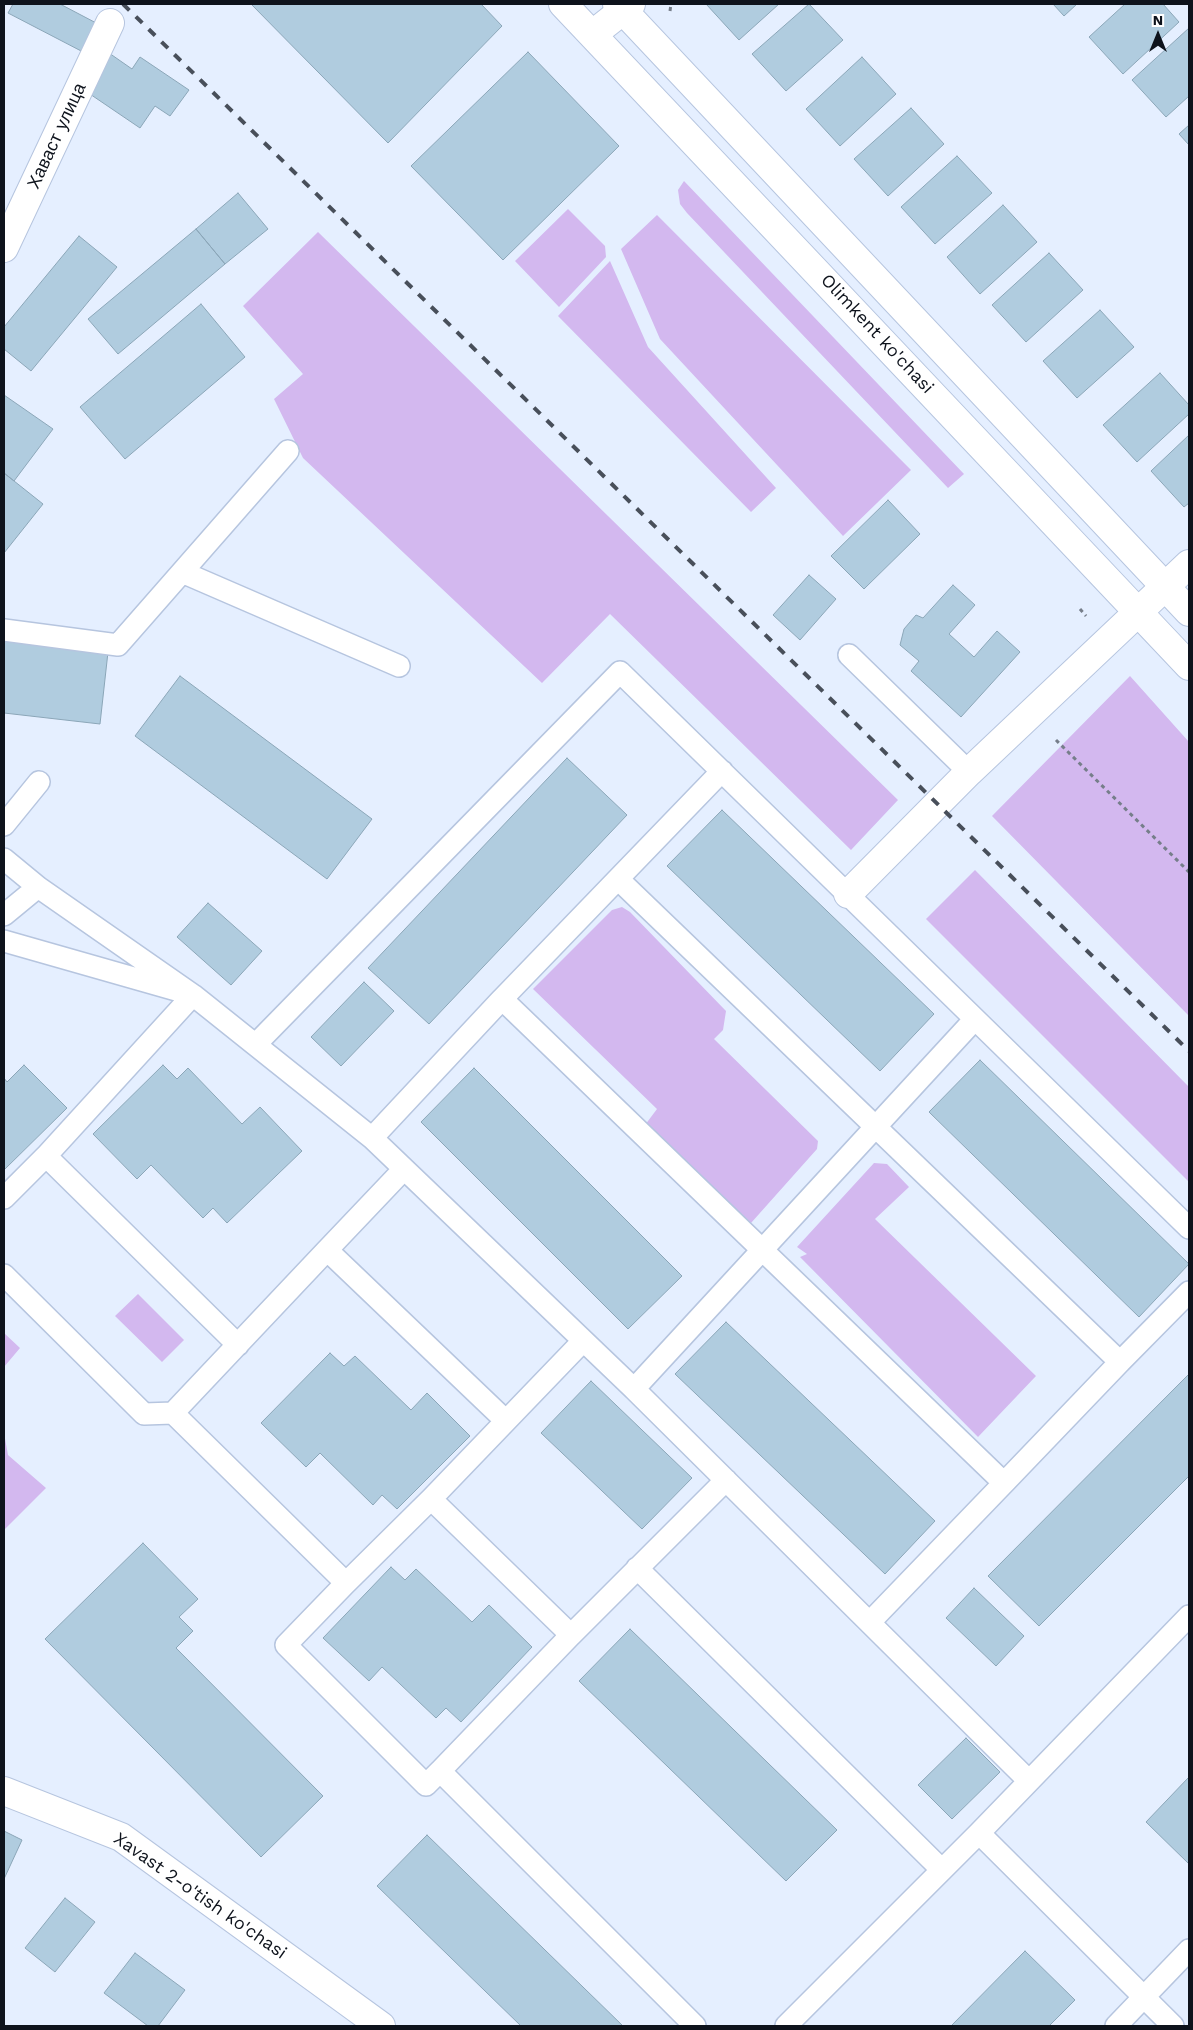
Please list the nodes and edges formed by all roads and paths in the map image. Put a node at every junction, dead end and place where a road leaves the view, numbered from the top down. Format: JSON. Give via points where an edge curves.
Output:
{"nodes":[{"id":1,"x":563,"y":4,"type":"edge"},
{"id":2,"x":624,"y":6,"type":"edge"},
{"id":3,"x":110,"y":23,"type":"dead end"},
{"id":4,"x":593,"y":34,"type":"junction"},
{"id":5,"x":4,"y":248,"type":"edge"},
{"id":6,"x":288,"y":452,"type":"dead end"},
{"id":7,"x":1189,"y":564,"type":"edge"},
{"id":8,"x":182,"y":572,"type":"junction"},
{"id":9,"x":1166,"y":587,"type":"junction"},
{"id":10,"x":1139,"y":612,"type":"junction"},
{"id":11,"x":1189,"y":612,"type":"edge"},
{"id":12,"x":4,"y":630,"type":"edge"},
{"id":13,"x":848,"y":655,"type":"dead end"},
{"id":14,"x":399,"y":666,"type":"dead end"},
{"id":15,"x":1189,"y":666,"type":"edge"},
{"id":16,"x":1056,"y":740,"type":"dead end"},
{"id":17,"x":722,"y":771,"type":"junction"},
{"id":18,"x":969,"y":772,"type":"junction"},
{"id":19,"x":39,"y":782,"type":"dead end"},
{"id":20,"x":4,"y":825,"type":"edge"},
{"id":21,"x":4,"y":859,"type":"edge"},
{"id":22,"x":1189,"y":872,"type":"edge"},
{"id":23,"x":618,"y":880,"type":"junction"},
{"id":24,"x":38,"y":887,"type":"junction"},
{"id":25,"x":848,"y":894,"type":"junction"},
{"id":26,"x":4,"y":915,"type":"edge"},
{"id":27,"x":4,"y":941,"type":"edge"},
{"id":28,"x":193,"y":995,"type":"junction"},
{"id":29,"x":502,"y":999,"type":"junction"},
{"id":30,"x":975,"y":1019,"type":"junction"},
{"id":31,"x":256,"y":1044,"type":"junction"},
{"id":32,"x":875,"y":1127,"type":"junction"},
{"id":33,"x":372,"y":1138,"type":"junction"},
{"id":34,"x":46,"y":1156,"type":"junction"},
{"id":35,"x":404,"y":1169,"type":"junction"},
{"id":36,"x":4,"y":1198,"type":"edge"},
{"id":37,"x":1189,"y":1228,"type":"edge"},
{"id":38,"x":328,"y":1250,"type":"junction"},
{"id":39,"x":762,"y":1250,"type":"junction"},
{"id":40,"x":4,"y":1275,"type":"edge"},
{"id":41,"x":1189,"y":1292,"type":"edge"},
{"id":42,"x":583,"y":1341,"type":"junction"},
{"id":43,"x":238,"y":1345,"type":"junction"},
{"id":44,"x":1120,"y":1362,"type":"junction"},
{"id":45,"x":634,"y":1389,"type":"junction"},
{"id":46,"x":173,"y":1413,"type":"junction"},
{"id":47,"x":506,"y":1421,"type":"junction"},
{"id":48,"x":726,"y":1480,"type":"junction"},
{"id":49,"x":1004,"y":1483,"type":"junction"},
{"id":50,"x":431,"y":1499,"type":"junction"},
{"id":51,"x":637,"y":1568,"type":"junction"},
{"id":52,"x":346,"y":1583,"type":"junction"},
{"id":53,"x":1189,"y":1616,"type":"edge"},
{"id":54,"x":870,"y":1622,"type":"junction"},
{"id":55,"x":571,"y":1635,"type":"junction"},
{"id":56,"x":440,"y":1770,"type":"junction"},
{"id":57,"x":1029,"y":1781,"type":"junction"},
{"id":58,"x":4,"y":1791,"type":"edge"},
{"id":59,"x":979,"y":1833,"type":"junction"},
{"id":60,"x":942,"y":1870,"type":"junction"},
{"id":61,"x":1189,"y":1950,"type":"edge"},
{"id":62,"x":1143,"y":1998,"type":"junction"},
{"id":63,"x":381,"y":2026,"type":"edge"},
{"id":64,"x":695,"y":2026,"type":"edge"},
{"id":65,"x":786,"y":2026,"type":"edge"},
{"id":66,"x":1116,"y":2026,"type":"edge"},
{"id":67,"x":1172,"y":2026,"type":"edge"}],
"edges":[{"from":1,"to":4,"type":"main road","name":"Olimkent ko'chasi"},
{"from":2,"to":4,"type":"main road"},
{"from":2,"to":9,"type":"main road","name":"Olimkent ko'chasi"},
{"from":3,"to":5,"type":"main road","name":"Хаваст улица"},
{"from":4,"to":10,"type":"main road","name":"Olimkent ko'chasi"},
{"from":6,"to":8,"type":"lane"},
{"from":7,"to":9,"type":"main road"},
{"from":8,"to":12,"type":"lane","via":[[118,645]]},
{"from":8,"to":14,"type":"lane"},
{"from":9,"to":10,"type":"main road"},
{"from":9,"to":11,"type":"main road","name":"Olimkent ko'chasi"},
{"from":10,"to":15,"type":"main road","name":"Olimkent ko'chasi"},
{"from":10,"to":18,"type":"main road"},
{"from":13,"to":18,"type":"lane"},
{"from":16,"to":22,"type":"path"},
{"from":17,"to":23,"type":"lane"},
{"from":17,"to":25,"type":"lane"},
{"from":17,"to":31,"type":"lane","via":[[620,672]]},
{"from":18,"to":25,"type":"main road"},
{"from":19,"to":20,"type":"lane"},
{"from":21,"to":24,"type":"lane"},
{"from":23,"to":29,"type":"lane"},
{"from":23,"to":32,"type":"lane"},
{"from":24,"to":26,"type":"lane"},
{"from":24,"to":28,"type":"lane"},
{"from":25,"to":30,"type":"lane"},
{"from":27,"to":28,"type":"lane"},
{"from":28,"to":31,"type":"lane"},
{"from":28,"to":34,"type":"lane"},
{"from":29,"to":33,"type":"lane"},
{"from":29,"to":39,"type":"lane"},
{"from":30,"to":32,"type":"lane"},
{"from":30,"to":37,"type":"lane"},
{"from":31,"to":33,"type":"lane"},
{"from":32,"to":39,"type":"lane"},
{"from":32,"to":44,"type":"lane"},
{"from":33,"to":35,"type":"lane"},
{"from":34,"to":36,"type":"lane"},
{"from":34,"to":43,"type":"lane"},
{"from":35,"to":38,"type":"lane"},
{"from":35,"to":42,"type":"lane"},
{"from":38,"to":43,"type":"lane"},
{"from":38,"to":47,"type":"lane"},
{"from":39,"to":45,"type":"lane"},
{"from":39,"to":49,"type":"lane"},
{"from":40,"to":46,"type":"lane","via":[[144,1414]]},
{"from":41,"to":44,"type":"lane"},
{"from":42,"to":45,"type":"lane"},
{"from":42,"to":47,"type":"lane"},
{"from":43,"to":46,"type":"lane"},
{"from":44,"to":49,"type":"lane"},
{"from":45,"to":48,"type":"lane"},
{"from":46,"to":52,"type":"lane"},
{"from":47,"to":50,"type":"lane"},
{"from":48,"to":51,"type":"lane"},
{"from":48,"to":54,"type":"lane"},
{"from":49,"to":54,"type":"lane"},
{"from":50,"to":52,"type":"lane"},
{"from":50,"to":55,"type":"lane"},
{"from":51,"to":55,"type":"lane"},
{"from":51,"to":60,"type":"lane"},
{"from":52,"to":56,"type":"lane","via":[[286,1645],[426,1786]]},
{"from":53,"to":57,"type":"lane"},
{"from":54,"to":57,"type":"lane"},
{"from":55,"to":56,"type":"lane"},
{"from":56,"to":64,"type":"lane"},
{"from":57,"to":59,"type":"lane"},
{"from":58,"to":63,"type":"main road","name":"Xavast 2-o'tish ko'chasi","via":[[121,1837]]},
{"from":59,"to":60,"type":"lane"},
{"from":59,"to":62,"type":"lane"},
{"from":60,"to":65,"type":"lane"},
{"from":61,"to":62,"type":"lane"},
{"from":62,"to":66,"type":"lane"},
{"from":62,"to":67,"type":"lane"}]}
